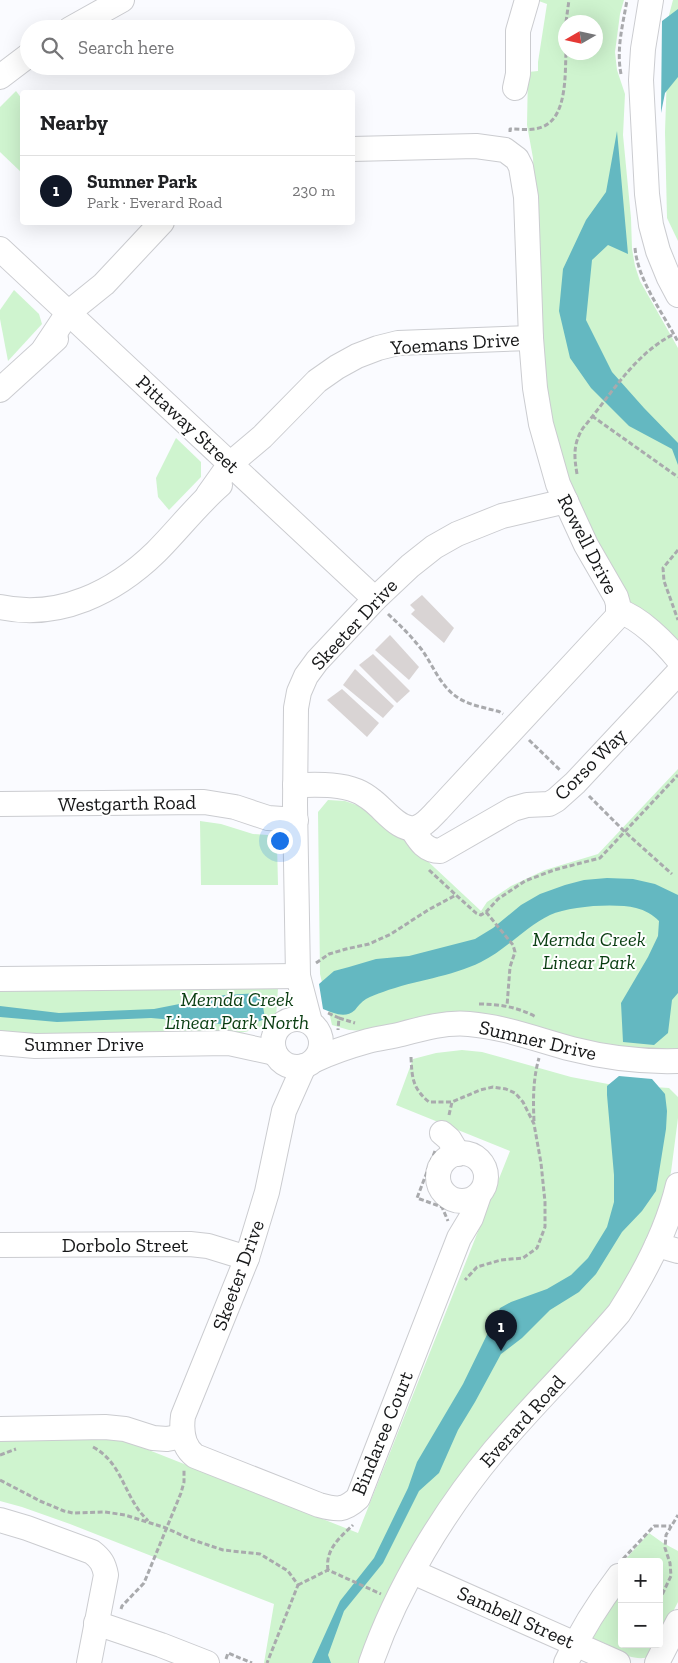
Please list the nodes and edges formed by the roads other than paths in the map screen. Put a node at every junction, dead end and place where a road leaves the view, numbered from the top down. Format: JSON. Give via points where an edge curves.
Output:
{"nodes":[{"id":1,"x":122,"y":0,"type":"edge"},
{"id":2,"x":527,"y":0,"type":"edge"},
{"id":3,"x":651,"y":0,"type":"edge"},
{"id":4,"x":85,"y":12,"type":"edge"},
{"id":5,"x":20,"y":62,"type":"edge"},
{"id":6,"x":0,"y":77,"type":"edge"},
{"id":7,"x":515,"y":88,"type":"dead end"},
{"id":8,"x":355,"y":149,"type":"edge"},
{"id":9,"x":159,"y":225,"type":"edge"},
{"id":10,"x":0,"y":249,"type":"edge"},
{"id":11,"x":678,"y":295,"type":"edge"},
{"id":12,"x":73,"y":318,"type":"junction"},
{"id":13,"x":531,"y":338,"type":"junction"},
{"id":14,"x":0,"y":390,"type":"edge"},
{"id":15,"x":234,"y":467,"type":"junction"},
{"id":16,"x":566,"y":501,"type":"junction"},
{"id":17,"x":375,"y":599,"type":"junction"},
{"id":18,"x":0,"y":608,"type":"edge"},
{"id":19,"x":619,"y":611,"type":"junction"},
{"id":20,"x":678,"y":659,"type":"edge"},
{"id":21,"x":678,"y":673,"type":"edge"},
{"id":22,"x":295,"y":785,"type":"junction"},
{"id":23,"x":0,"y":804,"type":"edge"},
{"id":24,"x":296,"y":814,"type":"junction"},
{"id":25,"x":412,"y":829,"type":"junction"},
{"id":26,"x":307,"y":970,"type":"junction"},
{"id":27,"x":0,"y":979,"type":"edge"},
{"id":28,"x":283,"y":1023,"type":"junction"},
{"id":29,"x":312,"y":1024,"type":"junction"},
{"id":30,"x":370,"y":1040,"type":"junction"},
{"id":31,"x":0,"y":1043,"type":"edge"},
{"id":32,"x":229,"y":1044,"type":"junction"},
{"id":33,"x":278,"y":1057,"type":"junction"},
{"id":34,"x":669,"y":1061,"type":"edge"},
{"id":35,"x":309,"y":1063,"type":"junction"},
{"id":36,"x":284,"y":1111,"type":"junction"},
{"id":37,"x":442,"y":1133,"type":"road end"},
{"id":38,"x":458,"y":1154,"type":"junction"},
{"id":39,"x":678,"y":1185,"type":"edge"},
{"id":40,"x":479,"y":1195,"type":"junction"},
{"id":41,"x":452,"y":1199,"type":"junction"},
{"id":42,"x":454,"y":1232,"type":"junction"},
{"id":43,"x":0,"y":1245,"type":"edge"},
{"id":44,"x":668,"y":1248,"type":"edge"},
{"id":45,"x":247,"y":1258,"type":"junction"},
{"id":46,"x":0,"y":1429,"type":"edge"},
{"id":47,"x":187,"y":1444,"type":"junction"},
{"id":48,"x":0,"y":1520,"type":"edge"},
{"id":49,"x":413,"y":1572,"type":"junction"},
{"id":50,"x":618,"y":1577,"type":"edge"},
{"id":51,"x":678,"y":1622,"type":"edge"},
{"id":52,"x":106,"y":1626,"type":"junction"},
{"id":53,"x":571,"y":1653,"type":"edge"},
{"id":54,"x":89,"y":1663,"type":"edge"},
{"id":55,"x":207,"y":1663,"type":"edge"},
{"id":56,"x":371,"y":1663,"type":"edge"},
{"id":57,"x":618,"y":1663,"type":"edge"},
{"id":58,"x":657,"y":1663,"type":"edge"}],
"edges":[{"from":1,"to":4,"type":"street"},
{"from":2,"to":7,"type":"street","via":[[518,31]]},
{"from":3,"to":11,"type":"street","via":[[641,80],[646,194],[658,251]]},
{"from":5,"to":6,"type":"street"},
{"from":8,"to":13,"type":"street","name":"Rowell Drive","via":[[476,146],[505,150],[517,159],[526,197]]},
{"from":9,"to":12,"type":"street"},
{"from":10,"to":12,"type":"street","name":"Pittaway Street"},
{"from":12,"to":14,"type":"street"},
{"from":12,"to":15,"type":"street","name":"Pittaway Street"},
{"from":13,"to":15,"type":"street","name":"Yoemans Drive","via":[[398,343],[357,356],[317,381]]},
{"from":13,"to":16,"type":"street","name":"Rowell Drive","via":[[541,424]]},
{"from":15,"to":17,"type":"street","name":"Pittaway Street"},
{"from":15,"to":18,"type":"street","name":"Yoemans Drive","via":[[157,552],[136,571],[108,589],[68,606],[42,610]]},
{"from":16,"to":17,"type":"street","name":"Skeeter Drive","via":[[502,516],[457,534],[410,566]]},
{"from":16,"to":19,"type":"street","name":"Rowell Drive","via":[[616,598]]},
{"from":17,"to":22,"type":"street","name":"Skeeter Drive","via":[[317,661],[298,692]]},
{"from":19,"to":20,"type":"street","via":[[636,619]]},
{"from":19,"to":25,"type":"street","name":"Rowell Drive","via":[[618,616],[438,810],[425,823]]},
{"from":21,"to":25,"type":"street","name":"Corso Way","via":[[556,800],[513,809],[440,851],[424,846]]},
{"from":22,"to":24,"type":"street","name":"Skeeter Drive"},
{"from":22,"to":25,"type":"street","via":[[346,787],[372,800],[401,825]]},
{"from":23,"to":24,"type":"street","name":"Westgarth Road","via":[[204,802],[253,813],[273,810]]},
{"from":24,"to":26,"type":"street","name":"Skeeter Drive"},
{"from":26,"to":27,"type":"street"},
{"from":26,"to":28,"type":"street","name":"Skeeter Drive"},
{"from":26,"to":29,"type":"street","name":"Skeeter Drive"},
{"from":28,"to":29,"type":"street","via":[[294,1018]]},
{"from":28,"to":32,"type":"street","name":"Sumner Drive"},
{"from":28,"to":33,"type":"street","via":[[273,1038]]},
{"from":29,"to":30,"type":"street","name":"Sumner Drive"},
{"from":29,"to":35,"type":"street","via":[[319,1033],[321,1047]]},
{"from":30,"to":34,"type":"street","name":"Sumner Drive","via":[[467,1023],[522,1033],[545,1042],[613,1058]]},
{"from":30,"to":35,"type":"street","name":"Sumner Drive"},
{"from":31,"to":32,"type":"street","name":"Sumner Drive","via":[[35,1046]]},
{"from":32,"to":33,"type":"street","name":"Sumner Drive"},
{"from":33,"to":35,"type":"street","via":[[291,1066]]},
{"from":33,"to":36,"type":"street","name":"Skeeter Drive"},
{"from":35,"to":36,"type":"street","name":"Skeeter Drive"},
{"from":36,"to":45,"type":"street","name":"Skeeter Drive","via":[[267,1192]]},
{"from":37,"to":38,"type":"street"},
{"from":38,"to":40,"type":"street","name":"Bindaree Court","via":[[473,1156],[484,1167],[486,1182]]},
{"from":38,"to":41,"type":"street","name":"Bindaree Court","via":[[444,1161],[438,1174],[441,1189]]},
{"from":39,"to":44,"type":"street","name":"Everard Road"},
{"from":40,"to":41,"type":"street","via":[[466,1202]]},
{"from":40,"to":42,"type":"street","name":"Bindaree Court","via":[[471,1218]]},
{"from":41,"to":42,"type":"street","name":"Bindaree Court","via":[[461,1221]]},
{"from":42,"to":47,"type":"street","name":"Bindaree Court","via":[[358,1498],[350,1505],[341,1509],[319,1505],[195,1456]]},
{"from":43,"to":45,"type":"street","name":"Dorbolo Street","via":[[190,1244]]},
{"from":44,"to":49,"type":"street","name":"Everard Road","via":[[619,1313],[494,1450],[449,1511]]},
{"from":45,"to":47,"type":"street","name":"Skeeter Drive","via":[[183,1416],[181,1428]]},
{"from":46,"to":47,"type":"street","via":[[105,1427]]},
{"from":48,"to":52,"type":"street","via":[[92,1552],[99,1558],[106,1575]]},
{"from":49,"to":53,"type":"street","name":"Sambell Street"},
{"from":49,"to":56,"type":"street","name":"Everard Road"},
{"from":50,"to":53,"type":"street","via":[[596,1606]]},
{"from":51,"to":58,"type":"street"},
{"from":52,"to":54,"type":"street"},
{"from":52,"to":55,"type":"street"},
{"from":53,"to":57,"type":"street","name":"Sambell Street"}]}
